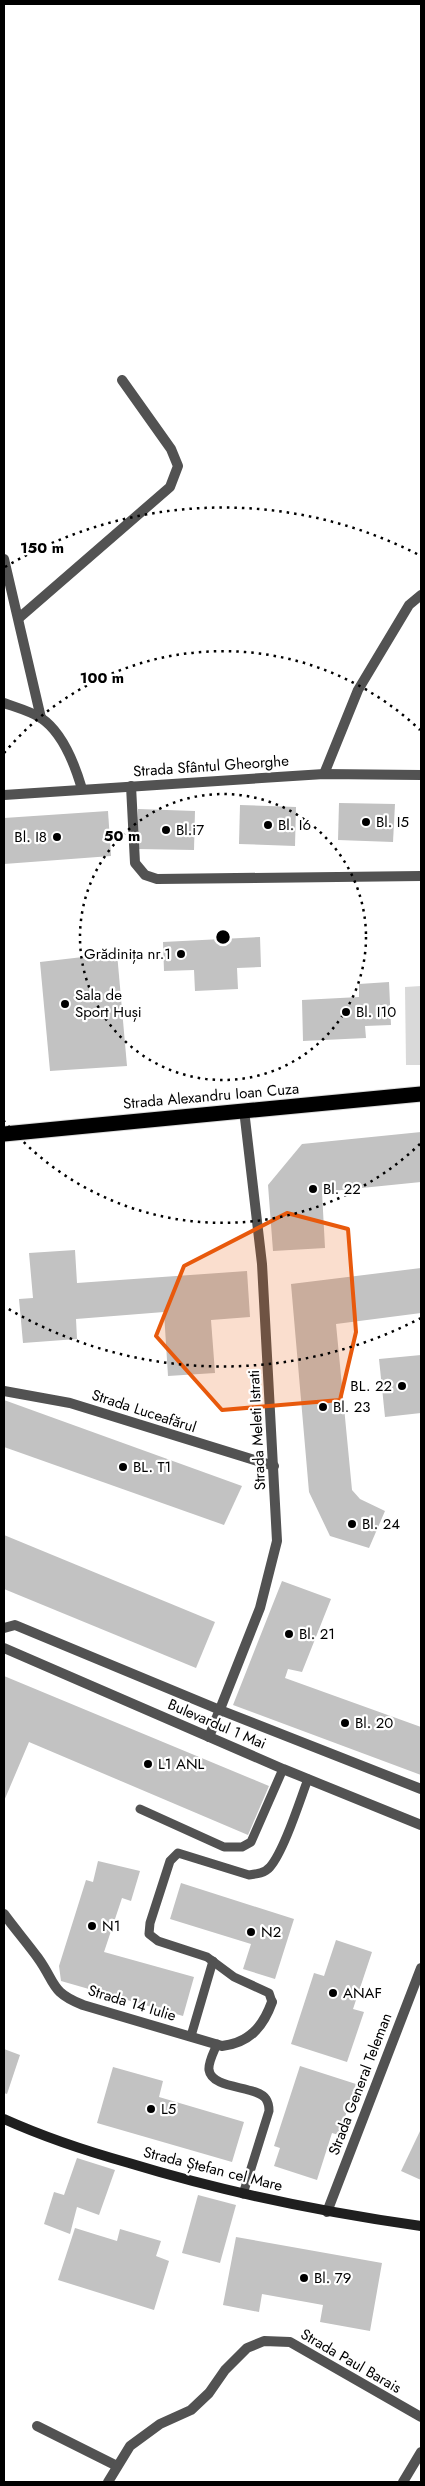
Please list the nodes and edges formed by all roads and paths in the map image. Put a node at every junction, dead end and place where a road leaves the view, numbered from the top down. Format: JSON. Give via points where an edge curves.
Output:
{"nodes":[{"id":1,"x":122,"y":380,"type":"dead end"},
{"id":2,"x":4,"y":559,"type":"edge"},
{"id":3,"x":421,"y":595,"type":"edge"},
{"id":4,"x":19,"y":618,"type":"junction"},
{"id":5,"x":4,"y":703,"type":"edge"},
{"id":6,"x":41,"y":718,"type":"junction"},
{"id":7,"x":324,"y":774,"type":"junction"},
{"id":8,"x":421,"y":775,"type":"edge"},
{"id":9,"x":131,"y":786,"type":"junction"},
{"id":10,"x":82,"y":789,"type":"junction"},
{"id":11,"x":4,"y":795,"type":"edge"},
{"id":12,"x":421,"y":876,"type":"edge"},
{"id":13,"x":421,"y":1094,"type":"edge"},
{"id":14,"x":244,"y":1110,"type":"junction"},
{"id":15,"x":4,"y":1134,"type":"edge"},
{"id":16,"x":4,"y":1391,"type":"edge"},
{"id":17,"x":274,"y":1466,"type":"junction"},
{"id":18,"x":4,"y":1628,"type":"edge"},
{"id":19,"x":4,"y":1648,"type":"edge"},
{"id":20,"x":220,"y":1710,"type":"junction"},
{"id":21,"x":208,"y":1736,"type":"junction"},
{"id":22,"x":283,"y":1769,"type":"junction"},
{"id":23,"x":308,"y":1779,"type":"junction"},
{"id":24,"x":421,"y":1789,"type":"edge"},
{"id":25,"x":140,"y":1810,"type":"dead end"},
{"id":26,"x":421,"y":1825,"type":"edge"},
{"id":27,"x":4,"y":1914,"type":"edge"},
{"id":28,"x":213,"y":1961,"type":"junction"},
{"id":29,"x":421,"y":1968,"type":"edge"},
{"id":30,"x":272,"y":2002,"type":"joint"},
{"id":31,"x":191,"y":2036,"type":"junction"},
{"id":32,"x":217,"y":2044,"type":"junction"},
{"id":33,"x":4,"y":2119,"type":"edge"},
{"id":34,"x":243,"y":2194,"type":"junction"},
{"id":35,"x":327,"y":2212,"type":"junction"},
{"id":36,"x":421,"y":2226,"type":"edge"},
{"id":37,"x":421,"y":2417,"type":"edge"},
{"id":38,"x":37,"y":2426,"type":"dead end"},
{"id":39,"x":421,"y":2452,"type":"edge"},
{"id":40,"x":117,"y":2466,"type":"junction"},
{"id":41,"x":108,"y":2482,"type":"edge"},
{"id":42,"x":403,"y":2482,"type":"edge"}],
"edges":[{"from":1,"to":4,"type":"street","via":[[171,449],[178,466],[170,487]]},
{"from":2,"to":4,"type":"street"},
{"from":3,"to":7,"type":"street","via":[[409,605],[358,690]]},
{"from":4,"to":6,"type":"street"},
{"from":5,"to":6,"type":"street"},
{"from":6,"to":10,"type":"street","via":[[74,763]]},
{"from":7,"to":8,"type":"street","name":"Strada Sfântul Gheorghe"},
{"from":7,"to":9,"type":"street","name":"Strada Sfântul Gheorghe"},
{"from":9,"to":10,"type":"street","name":"Strada Sfântul Gheorghe"},
{"from":9,"to":12,"type":"street","via":[[135,863],[145,875],[158,879]]},
{"from":10,"to":11,"type":"street","name":"Strada Sfântul Gheorghe"},
{"from":13,"to":14,"type":"highway","name":"Strada Alexandru Ioan Cuza"},
{"from":14,"to":15,"type":"highway","name":"Strada Alexandru Ioan Cuza"},
{"from":14,"to":17,"type":"street","name":"Strada Meleti Istrati","via":[[262,1264]]},
{"from":16,"to":17,"type":"street","name":"Strada Luceafărul","via":[[89,1408]]},
{"from":17,"to":20,"type":"street","name":"Strada Meleti Istrati","via":[[277,1541],[273,1563],[260,1608]]},
{"from":18,"to":20,"type":"street","name":"Bulevardul 1 Mai","via":[[15,1625]]},
{"from":19,"to":21,"type":"street","name":"Bulevardul 1 Mai"},
{"from":20,"to":21,"type":"street","name":"Strada Meleti Istrati"},
{"from":20,"to":24,"type":"street","name":"Bulevardul 1 Mai"},
{"from":21,"to":22,"type":"street","name":"Bulevardul 1 Mai"},
{"from":22,"to":23,"type":"street","name":"Bulevardul 1 Mai"},
{"from":22,"to":25,"type":"lane","via":[[251,1842],[242,1847],[224,1847]]},
{"from":23,"to":26,"type":"street","name":"Bulevardul 1 Mai"},
{"from":23,"to":28,"type":"lane","via":[[278,1855],[270,1868],[261,1874],[249,1875],[178,1853],[170,1861],[149,1934],[158,1941]]},
{"from":27,"to":31,"type":"street","name":"Strada 14 Iulie","via":[[62,1995]]},
{"from":28,"to":30,"type":"lane","via":[[234,1978],[268,1993]]},
{"from":28,"to":31,"type":"lane"},
{"from":29,"to":35,"type":"street","name":"Strada General Teleman"},
{"from":30,"to":32,"type":"street","name":"Strada 14 Iulie","via":[[260,2028],[248,2038],[234,2044]]},
{"from":31,"to":32,"type":"street","name":"Strada 14 Iulie"},
{"from":32,"to":34,"type":"lane","via":[[210,2074],[216,2080],[260,2094],[267,2100],[269,2111]]},
{"from":33,"to":34,"type":"street","name":"Strada Ștefan cel Mare","via":[[101,2155]]},
{"from":34,"to":35,"type":"street","name":"Strada Ștefan cel Mare"},
{"from":35,"to":36,"type":"street","name":"Strada Ștefan cel Mare"},
{"from":37,"to":40,"type":"street","name":"Strada Paul Barais","via":[[290,2342],[264,2341],[247,2348],[191,2410],[160,2424],[130,2446]]},
{"from":38,"to":40,"type":"street"},
{"from":39,"to":42,"type":"street"},
{"from":40,"to":41,"type":"street"}]}
